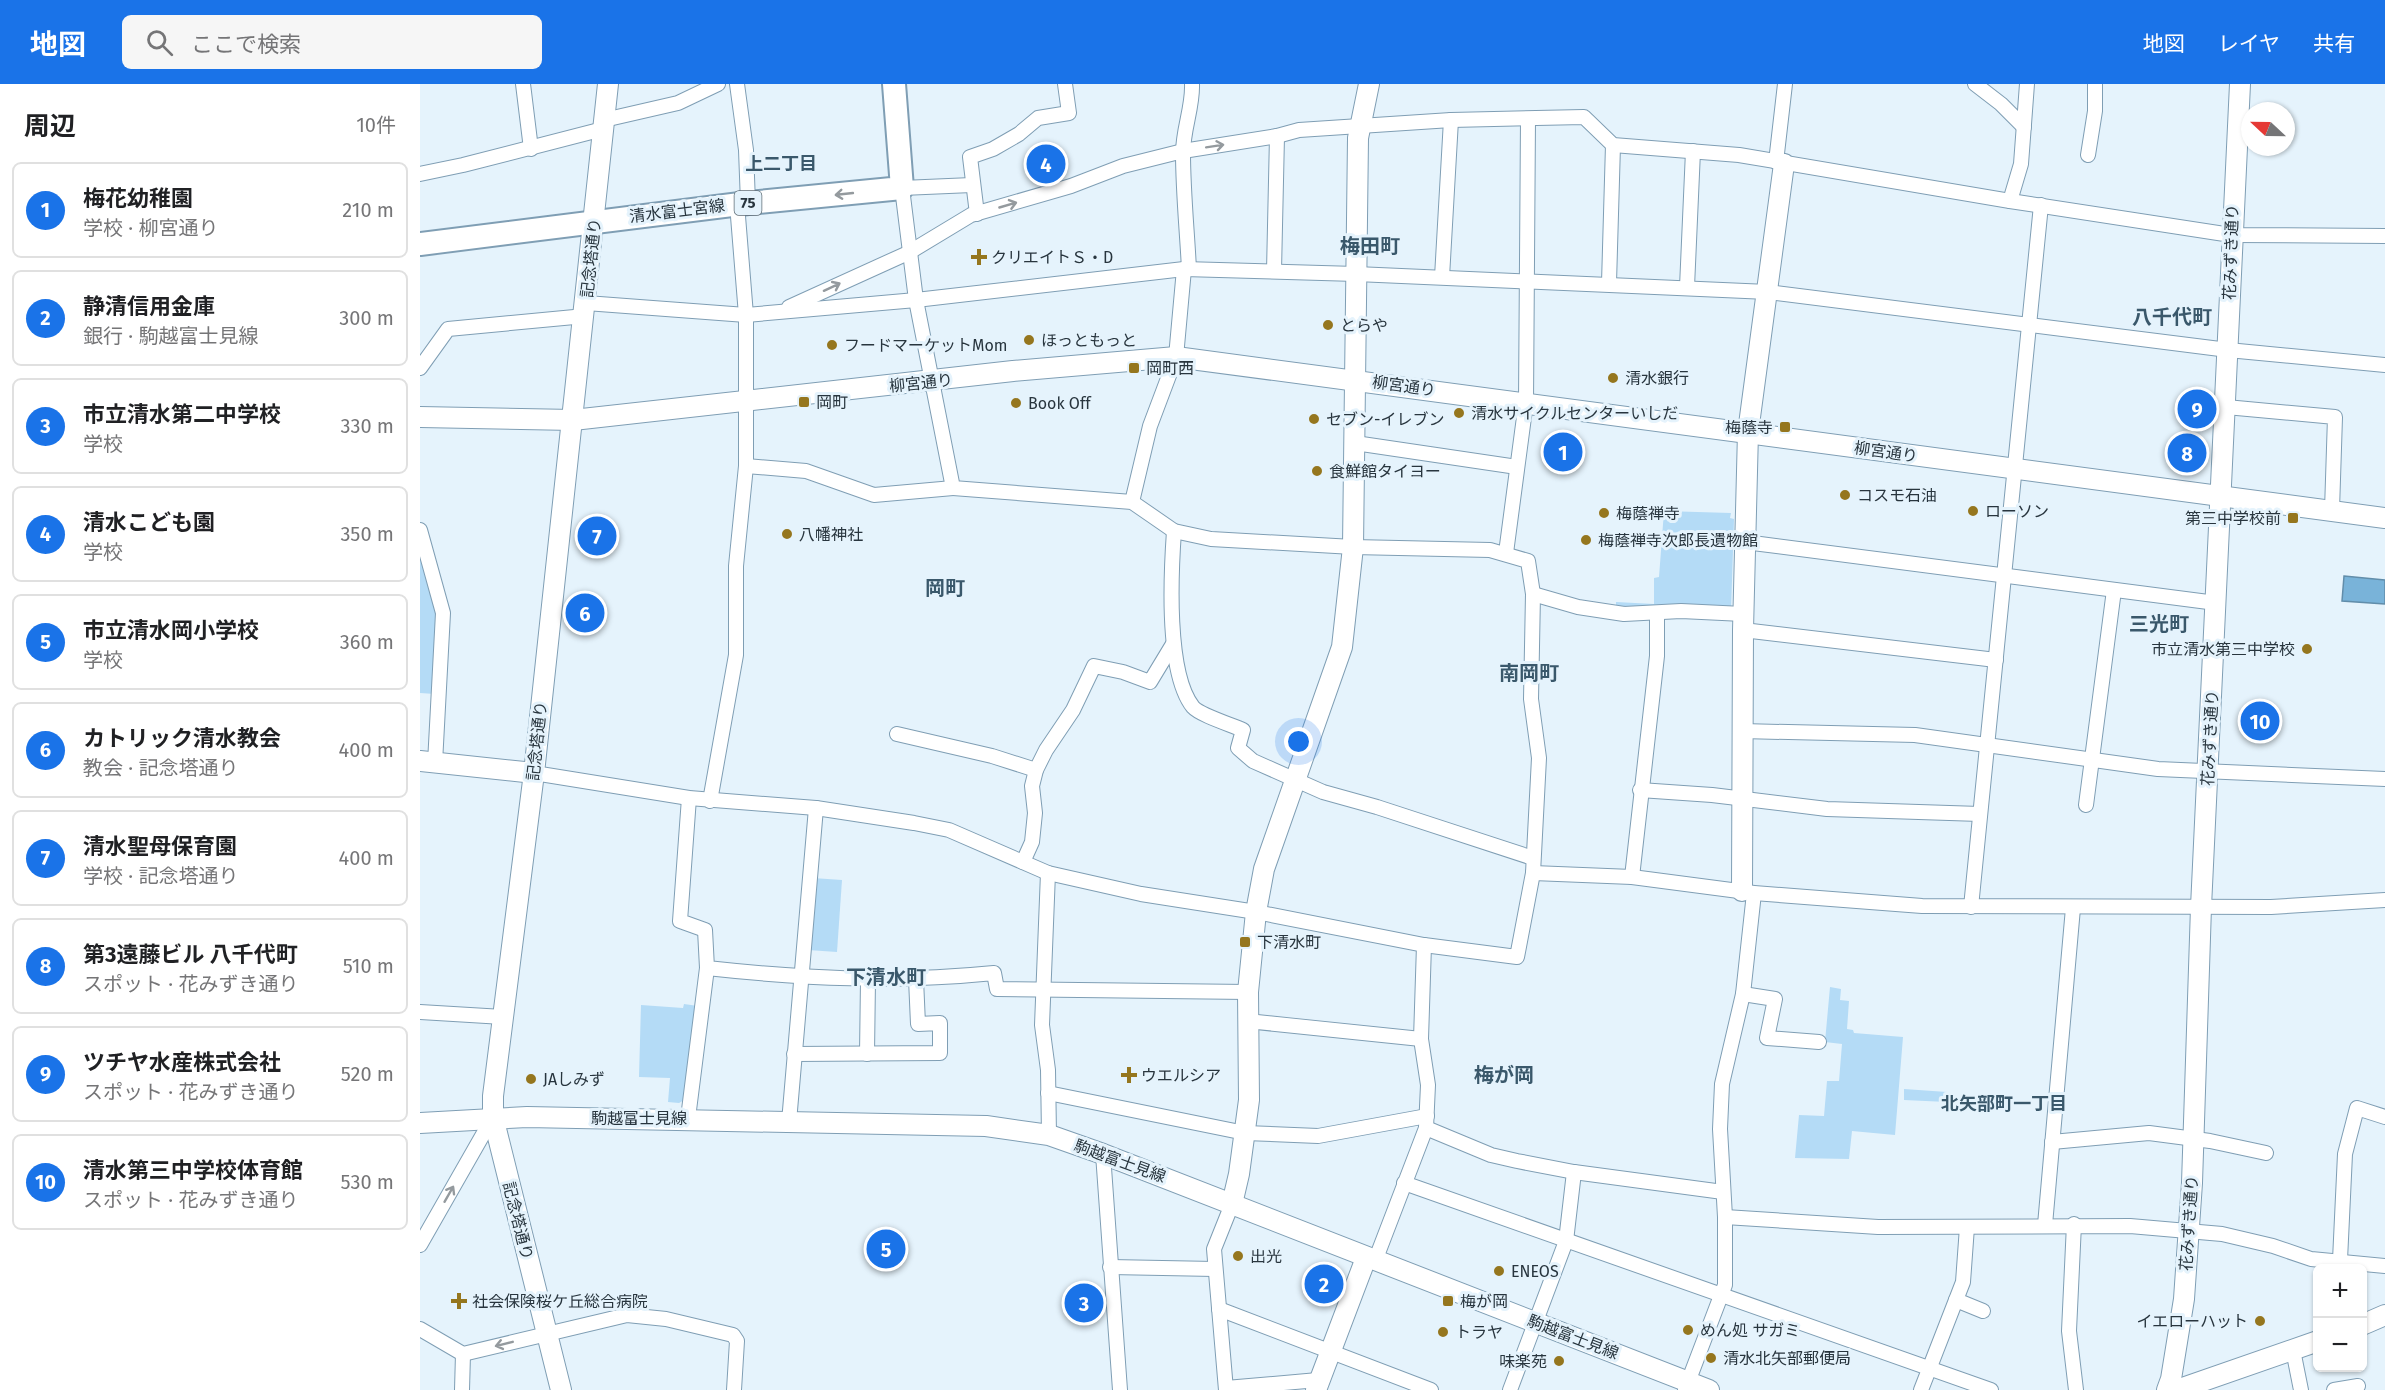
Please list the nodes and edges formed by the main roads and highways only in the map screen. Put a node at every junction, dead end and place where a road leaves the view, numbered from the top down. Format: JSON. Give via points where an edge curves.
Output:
{"nodes":[{"id":1,"x":894,"y":84,"type":"edge"},
{"id":2,"x":420,"y":244,"type":"edge"}],
"edges":[{"from":1,"to":2,"type":"main road","name":"清水富士宮線","number":"75","one_way":true,"via":[[902,188],[742,203]]}]}
